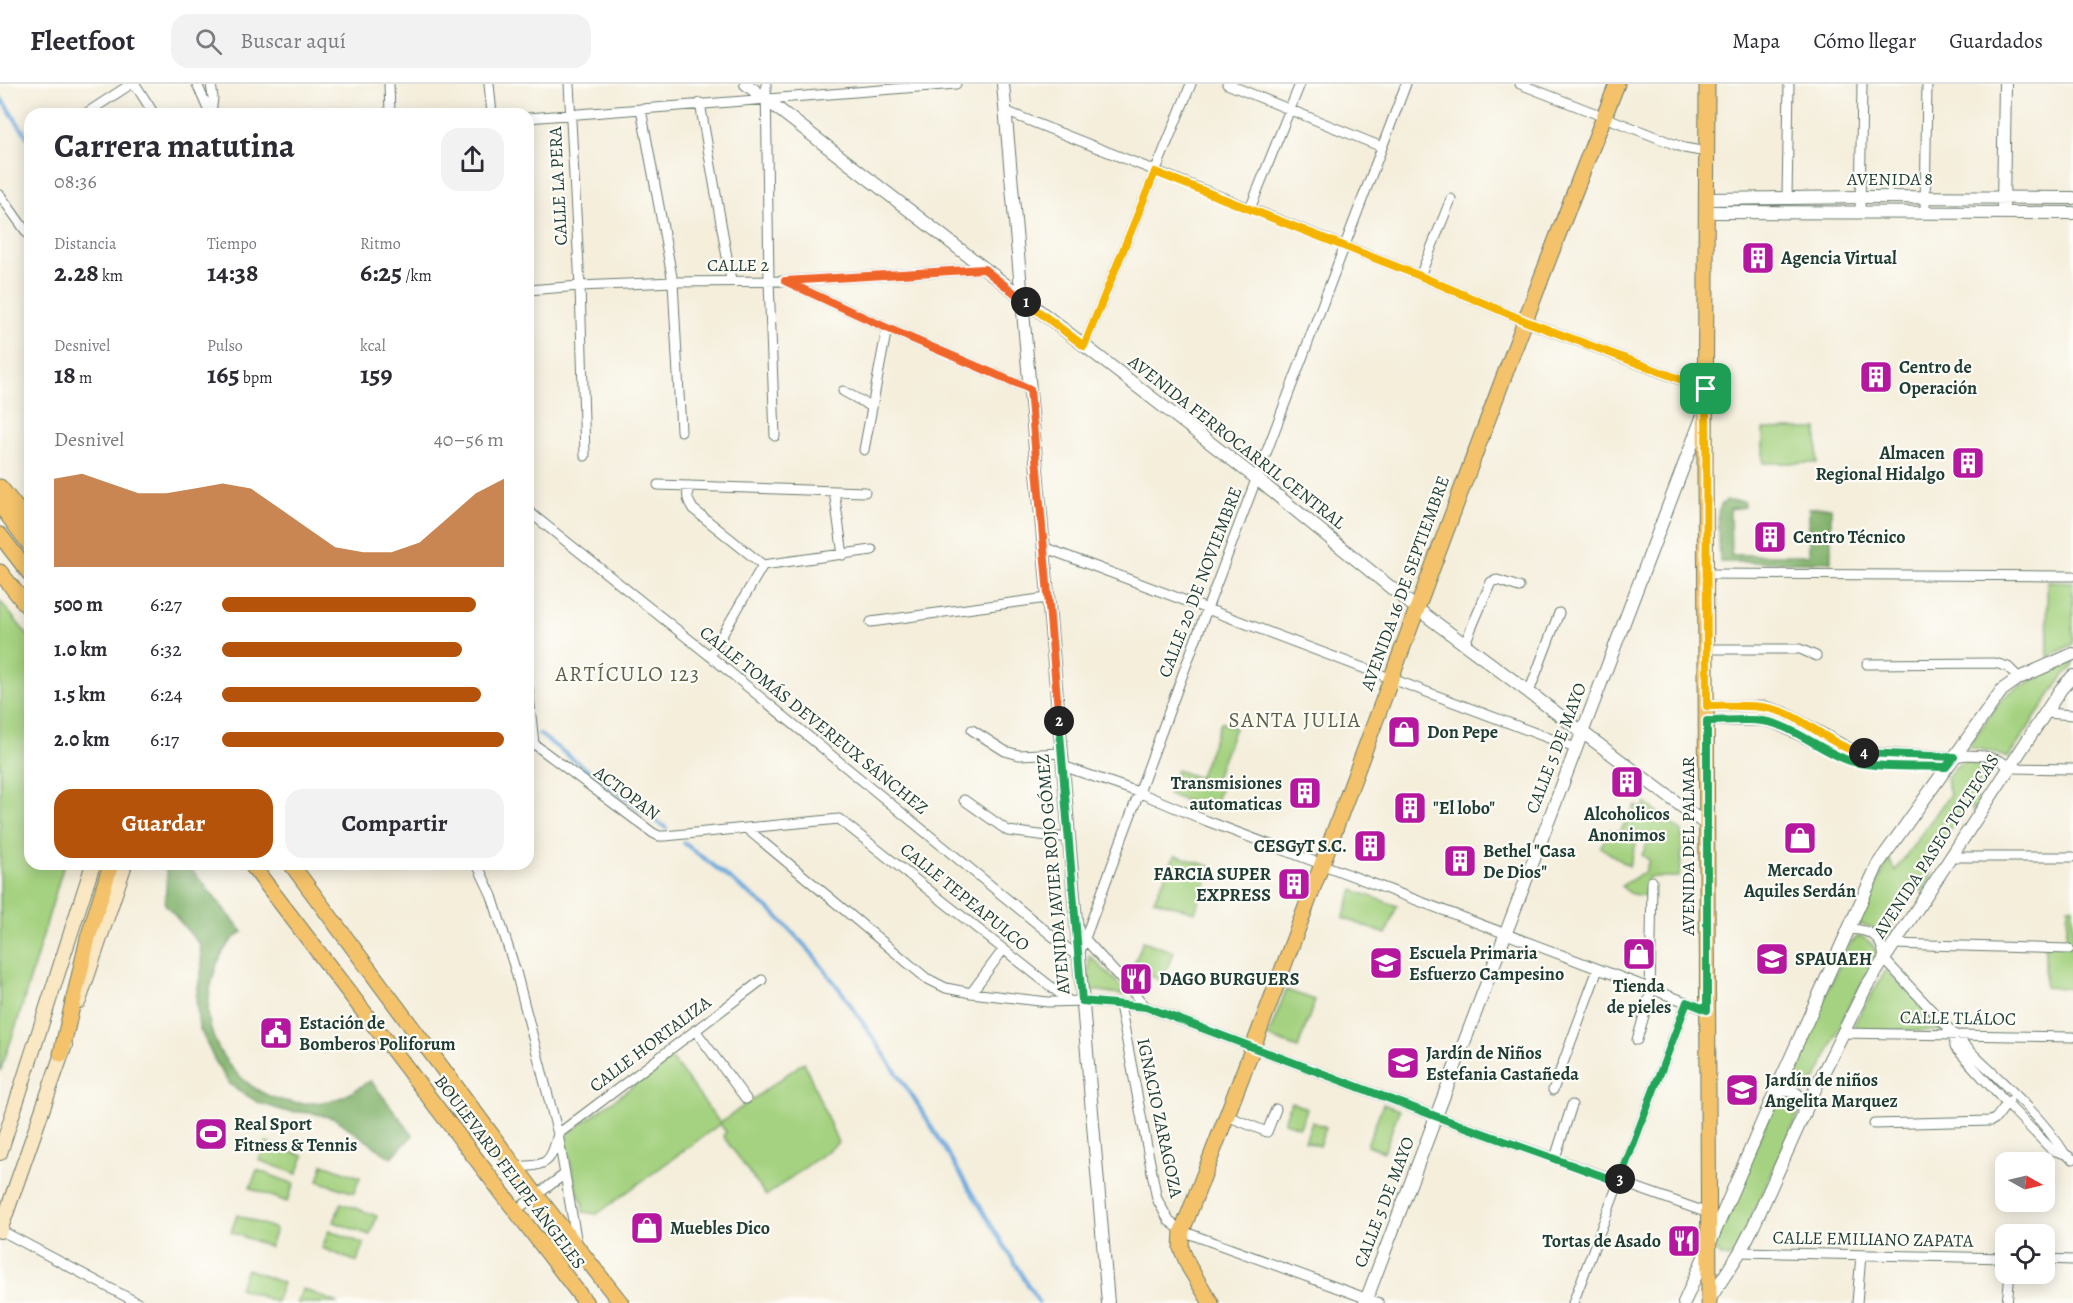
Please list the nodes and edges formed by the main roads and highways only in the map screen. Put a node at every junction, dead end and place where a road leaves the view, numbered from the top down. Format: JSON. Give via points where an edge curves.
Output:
{"nodes":[{"id":1,"x":1617,"y":84,"type":"edge"},
{"id":2,"x":1707,"y":84,"type":"edge"},
{"id":3,"x":0,"y":487,"type":"edge"},
{"id":4,"x":0,"y":505,"type":"edge"},
{"id":5,"x":24,"y":517,"type":"edge"},
{"id":6,"x":0,"y":535,"type":"edge"},
{"id":7,"x":24,"y":537,"type":"edge"},
{"id":8,"x":24,"y":566,"type":"edge"},
{"id":9,"x":0,"y":572,"type":"edge"},
{"id":10,"x":24,"y":602,"type":"edge"},
{"id":11,"x":91,"y":870,"type":"edge"},
{"id":12,"x":97,"y":870,"type":"edge"},
{"id":13,"x":109,"y":870,"type":"edge"},
{"id":14,"x":124,"y":870,"type":"edge"},
{"id":15,"x":256,"y":870,"type":"edge"},
{"id":16,"x":295,"y":870,"type":"edge"},
{"id":17,"x":76,"y":915,"type":"junction"},
{"id":18,"x":61,"y":1054,"type":"junction"},
{"id":19,"x":0,"y":1153,"type":"edge"},
{"id":20,"x":4,"y":1205,"type":"edge"},
{"id":21,"x":0,"y":1230,"type":"edge"},
{"id":22,"x":1709,"y":1301,"type":"edge"},
{"id":23,"x":586,"y":1303,"type":"edge"},
{"id":24,"x":621,"y":1303,"type":"edge"},
{"id":25,"x":1211,"y":1303,"type":"edge"}],
"edges":[{"from":1,"to":25,"type":"main road","name":"AVENIDA 16 DE SEPTIEMBRE","via":[[1182,1231],[1181,1248]]},
{"from":2,"to":22,"type":"main road","name":"AVENIDA DEL PALMAR"},
{"from":3,"to":5,"type":"main road"},
{"from":4,"to":7,"type":"main road"},
{"from":6,"to":8,"type":"main road"},
{"from":9,"to":10,"type":"main road"},
{"from":11,"to":17,"type":"main road"},
{"from":12,"to":17,"type":"main road"},
{"from":13,"to":18,"type":"main road","via":[[88,938]]},
{"from":14,"to":18,"type":"main road"},
{"from":15,"to":23,"type":"main road","name":"BOULEVARD FELIPE ÁNGELES"},
{"from":16,"to":24,"type":"main road","name":"BOULEVARD FELIPE ÁNGELES"},
{"from":17,"to":19,"type":"main road"},
{"from":18,"to":20,"type":"main road"},
{"from":20,"to":21,"type":"main road"}]}
